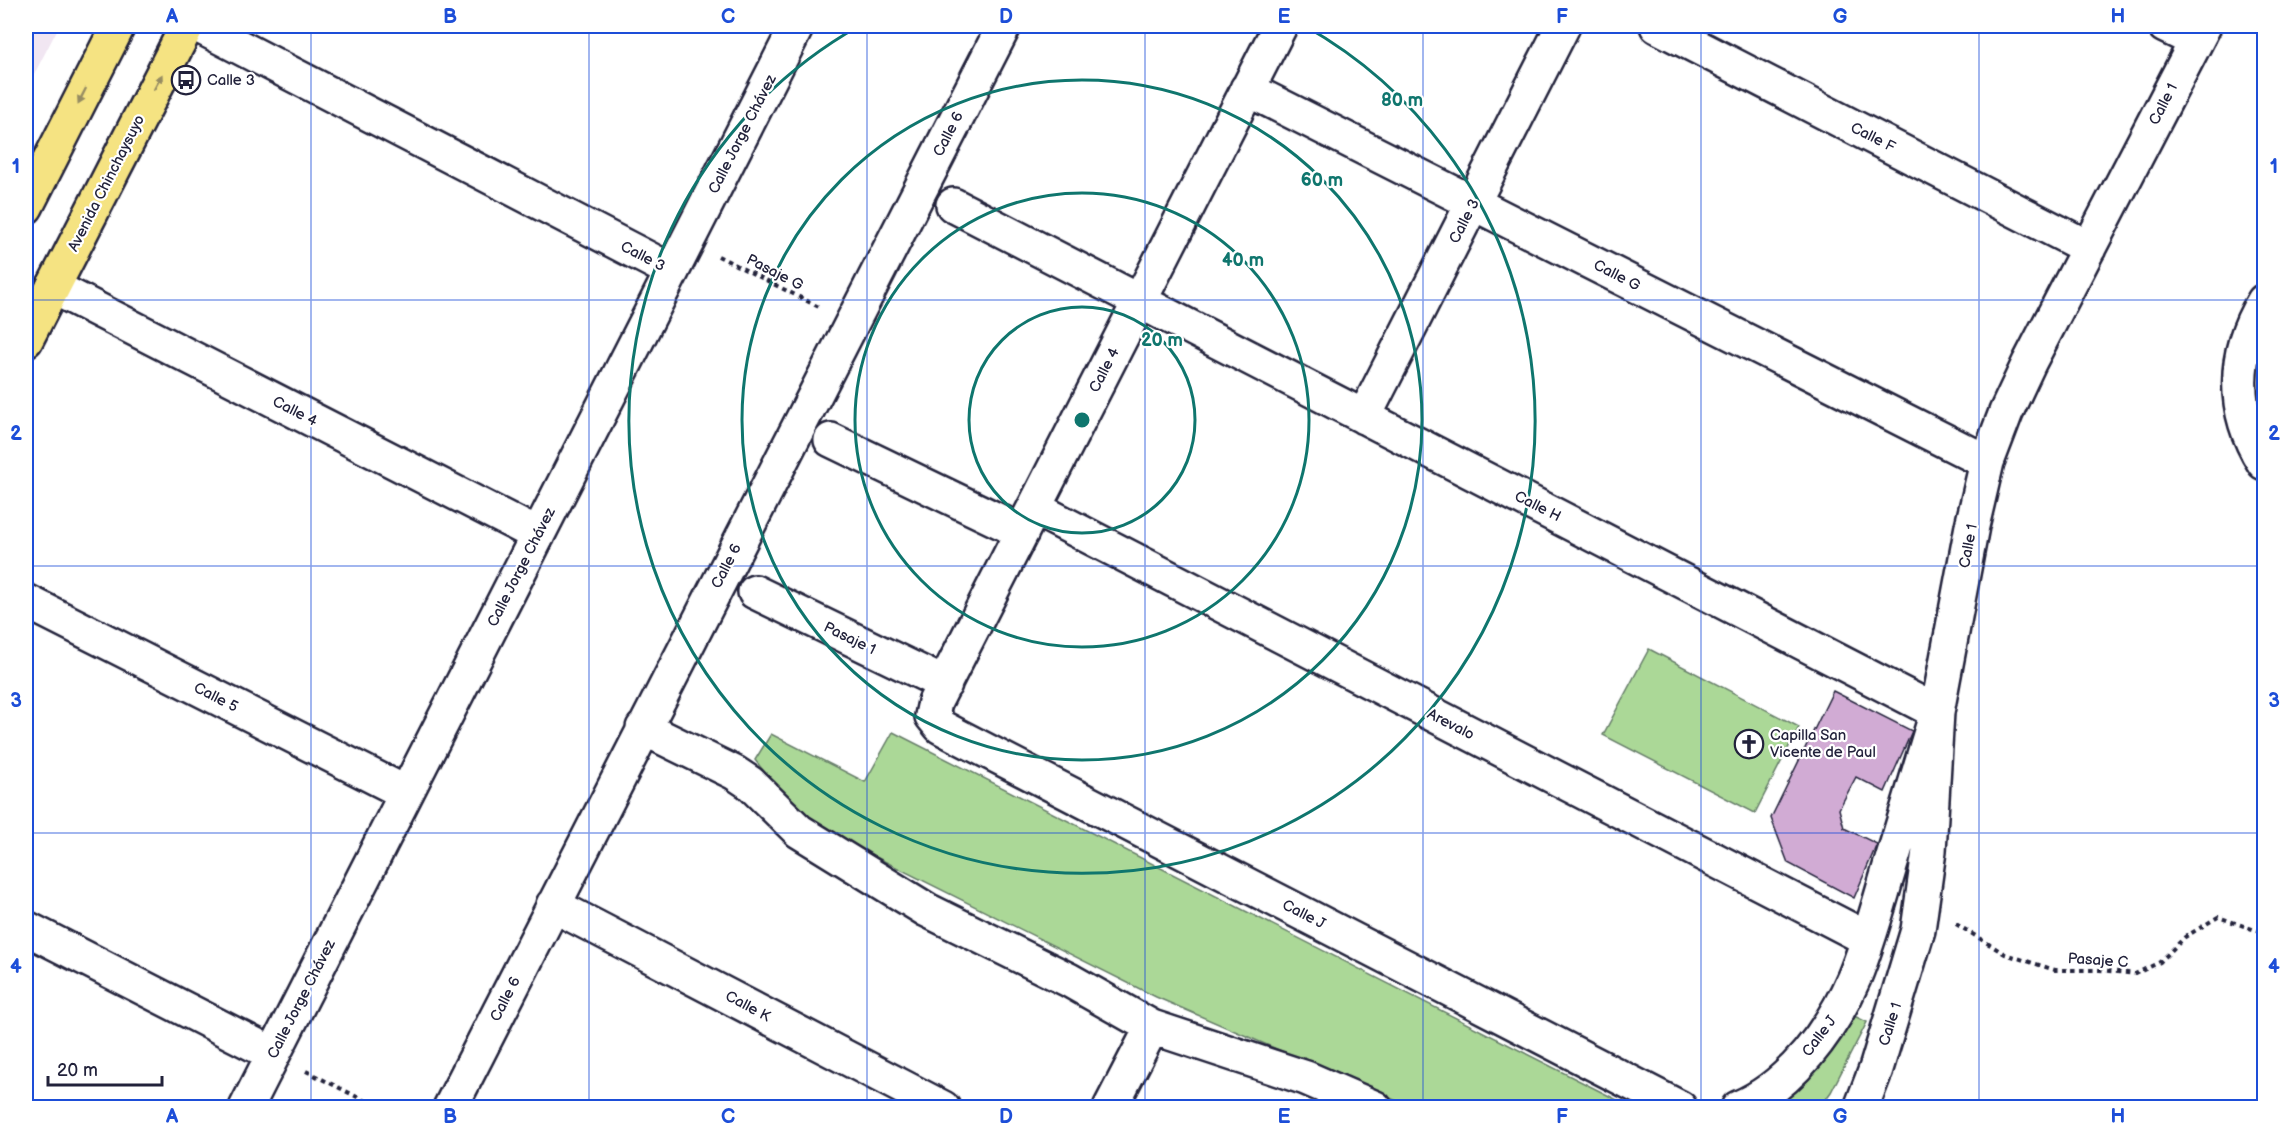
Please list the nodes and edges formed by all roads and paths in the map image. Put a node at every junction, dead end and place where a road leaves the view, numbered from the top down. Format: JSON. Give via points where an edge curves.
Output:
{"nodes":[{"id":1,"x":118,"y":26,"type":"edge"},
{"id":2,"x":188,"y":26,"type":"edge"},
{"id":3,"x":199,"y":26,"type":"edge"},
{"id":4,"x":797,"y":26,"type":"edge"},
{"id":5,"x":1004,"y":26,"type":"edge"},
{"id":6,"x":1280,"y":26,"type":"edge"},
{"id":7,"x":1563,"y":26,"type":"edge"},
{"id":8,"x":1657,"y":26,"type":"edge"},
{"id":9,"x":2165,"y":26,"type":"edge"},
{"id":10,"x":2200,"y":34,"type":"edge"},
{"id":11,"x":1247,"y":89,"type":"junction"},
{"id":12,"x":1473,"y":202,"type":"junction"},
{"id":13,"x":953,"y":205,"type":"dead end"},
{"id":14,"x":26,"y":207,"type":"edge"},
{"id":15,"x":687,"y":241,"type":"junction"},
{"id":16,"x":2089,"y":248,"type":"junction"},
{"id":17,"x":672,"y":271,"type":"junction"},
{"id":18,"x":53,"y":286,"type":"junction"},
{"id":19,"x":1139,"y":301,"type":"junction"},
{"id":20,"x":2265,"y":301,"type":"edge"},
{"id":21,"x":851,"y":323,"type":"junction"},
{"id":22,"x":26,"y":340,"type":"edge"},
{"id":23,"x":1364,"y":417,"type":"junction"},
{"id":24,"x":831,"y":440,"type":"dead end"},
{"id":25,"x":1986,"y":462,"type":"junction"},
{"id":26,"x":2265,"y":463,"type":"edge"},
{"id":27,"x":1028,"y":520,"type":"junction"},
{"id":28,"x":538,"y":535,"type":"junction"},
{"id":29,"x":755,"y":592,"type":"dead end"},
{"id":30,"x":26,"y":601,"type":"edge"},
{"id":31,"x":945,"y":684,"type":"junction"},
{"id":32,"x":1937,"y":712,"type":"junction"},
{"id":33,"x":932,"y":716,"type":"joint"},
{"id":34,"x":643,"y":729,"type":"junction"},
{"id":35,"x":406,"y":793,"type":"junction"},
{"id":36,"x":554,"y":905,"type":"junction"},
{"id":37,"x":1922,"y":909,"type":"junction"},
{"id":38,"x":26,"y":928,"type":"edge"},
{"id":39,"x":2265,"y":933,"type":"edge"},
{"id":40,"x":1868,"y":939,"type":"junction"},
{"id":41,"x":1152,"y":1027,"type":"junction"},
{"id":42,"x":273,"y":1054,"type":"junction"},
{"id":43,"x":246,"y":1107,"type":"edge"},
{"id":44,"x":379,"y":1107,"type":"edge"},
{"id":45,"x":450,"y":1107,"type":"edge"},
{"id":46,"x":943,"y":1107,"type":"edge"},
{"id":47,"x":1110,"y":1107,"type":"edge"},
{"id":48,"x":1375,"y":1107,"type":"edge"},
{"id":49,"x":1680,"y":1107,"type":"edge"},
{"id":50,"x":1738,"y":1107,"type":"edge"},
{"id":51,"x":1861,"y":1107,"type":"edge"}],
"edges":[{"from":1,"to":14,"type":"main road","one_way":true},
{"from":18,"to":2,"type":"main road","name":"Avenida Chinchaysuyo","one_way":true},
{"from":3,"to":17,"type":"street","name":"Calle 3"},
{"from":4,"to":15,"type":"street","name":"Calle Jorge Chávez"},
{"from":5,"to":21,"type":"street","name":"Calle 6"},
{"from":6,"to":11,"type":"street","name":"Calle 4"},
{"from":7,"to":12,"type":"street","name":"Calle 3"},
{"from":8,"to":16,"type":"street","name":"Calle F"},
{"from":9,"to":10,"type":"street"},
{"from":10,"to":16,"type":"street","name":"Calle 1"},
{"from":11,"to":12,"type":"street","name":"Calle G"},
{"from":11,"to":19,"type":"street","name":"Calle 4"},
{"from":12,"to":23,"type":"street","name":"Calle 3"},
{"from":12,"to":25,"type":"street","name":"Calle G"},
{"from":13,"to":19,"type":"street","name":"Calle H"},
{"from":15,"to":17,"type":"street","name":"Calle Jorge Chávez"},
{"from":15,"to":21,"type":"path","name":"Pasaje G"},
{"from":16,"to":25,"type":"street","name":"Calle 1","via":[[2006,412]]},
{"from":17,"to":28,"type":"street","name":"Calle Jorge Chávez"},
{"from":18,"to":22,"type":"main road","name":"Avenida Chinchaysuyo"},
{"from":18,"to":28,"type":"street","name":"Calle 4"},
{"from":19,"to":23,"type":"street","name":"Calle H"},
{"from":19,"to":27,"type":"street","name":"Calle 4"},
{"from":20,"to":26,"type":"street","via":[[2255,316],[2242,353],[2239,387],[2246,426]]},
{"from":21,"to":34,"type":"street","name":"Calle 6"},
{"from":23,"to":32,"type":"street","name":"Calle H"},
{"from":24,"to":27,"type":"street","name":"Arevalo"},
{"from":25,"to":32,"type":"street","name":"Calle 1"},
{"from":27,"to":31,"type":"street","name":"Calle 4"},
{"from":27,"to":40,"type":"street","name":"Arevalo"},
{"from":28,"to":35,"type":"street","name":"Calle Jorge Chávez"},
{"from":29,"to":31,"type":"street","name":"Pasaje 1"},
{"from":30,"to":35,"type":"street","name":"Calle 5"},
{"from":31,"to":33,"type":"street","name":"Calle 4"},
{"from":32,"to":37,"type":"street","name":"Calle 1"},
{"from":32,"to":40,"type":"street","name":"Calle J"},
{"from":33,"to":49,"type":"street","name":"Calle J","via":[[941,728]]},
{"from":34,"to":36,"type":"street","name":"Calle 6"},
{"from":34,"to":41,"type":"street","via":[[735,773],[799,831],[927,909],[1069,980]]},
{"from":35,"to":42,"type":"street","name":"Calle Jorge Chávez"},
{"from":36,"to":45,"type":"street","name":"Calle 6"},
{"from":36,"to":46,"type":"street","name":"Calle K"},
{"from":37,"to":39,"type":"path","name":"Pasaje C","via":[[2005,954],[2055,969],[2135,974],[2160,962],[2185,937],[2218,917]]},
{"from":37,"to":51,"type":"street","name":"Calle 1","via":[[1905,977]]},
{"from":38,"to":42,"type":"street"},
{"from":40,"to":50,"type":"street","name":"Calle J","via":[[1854,978],[1819,1038],[1771,1089]]},
{"from":41,"to":47,"type":"street"},
{"from":41,"to":48,"type":"street","via":[[1306,1078]]},
{"from":42,"to":43,"type":"street","name":"Calle Jorge Chávez"},
{"from":42,"to":44,"type":"path"}]}
